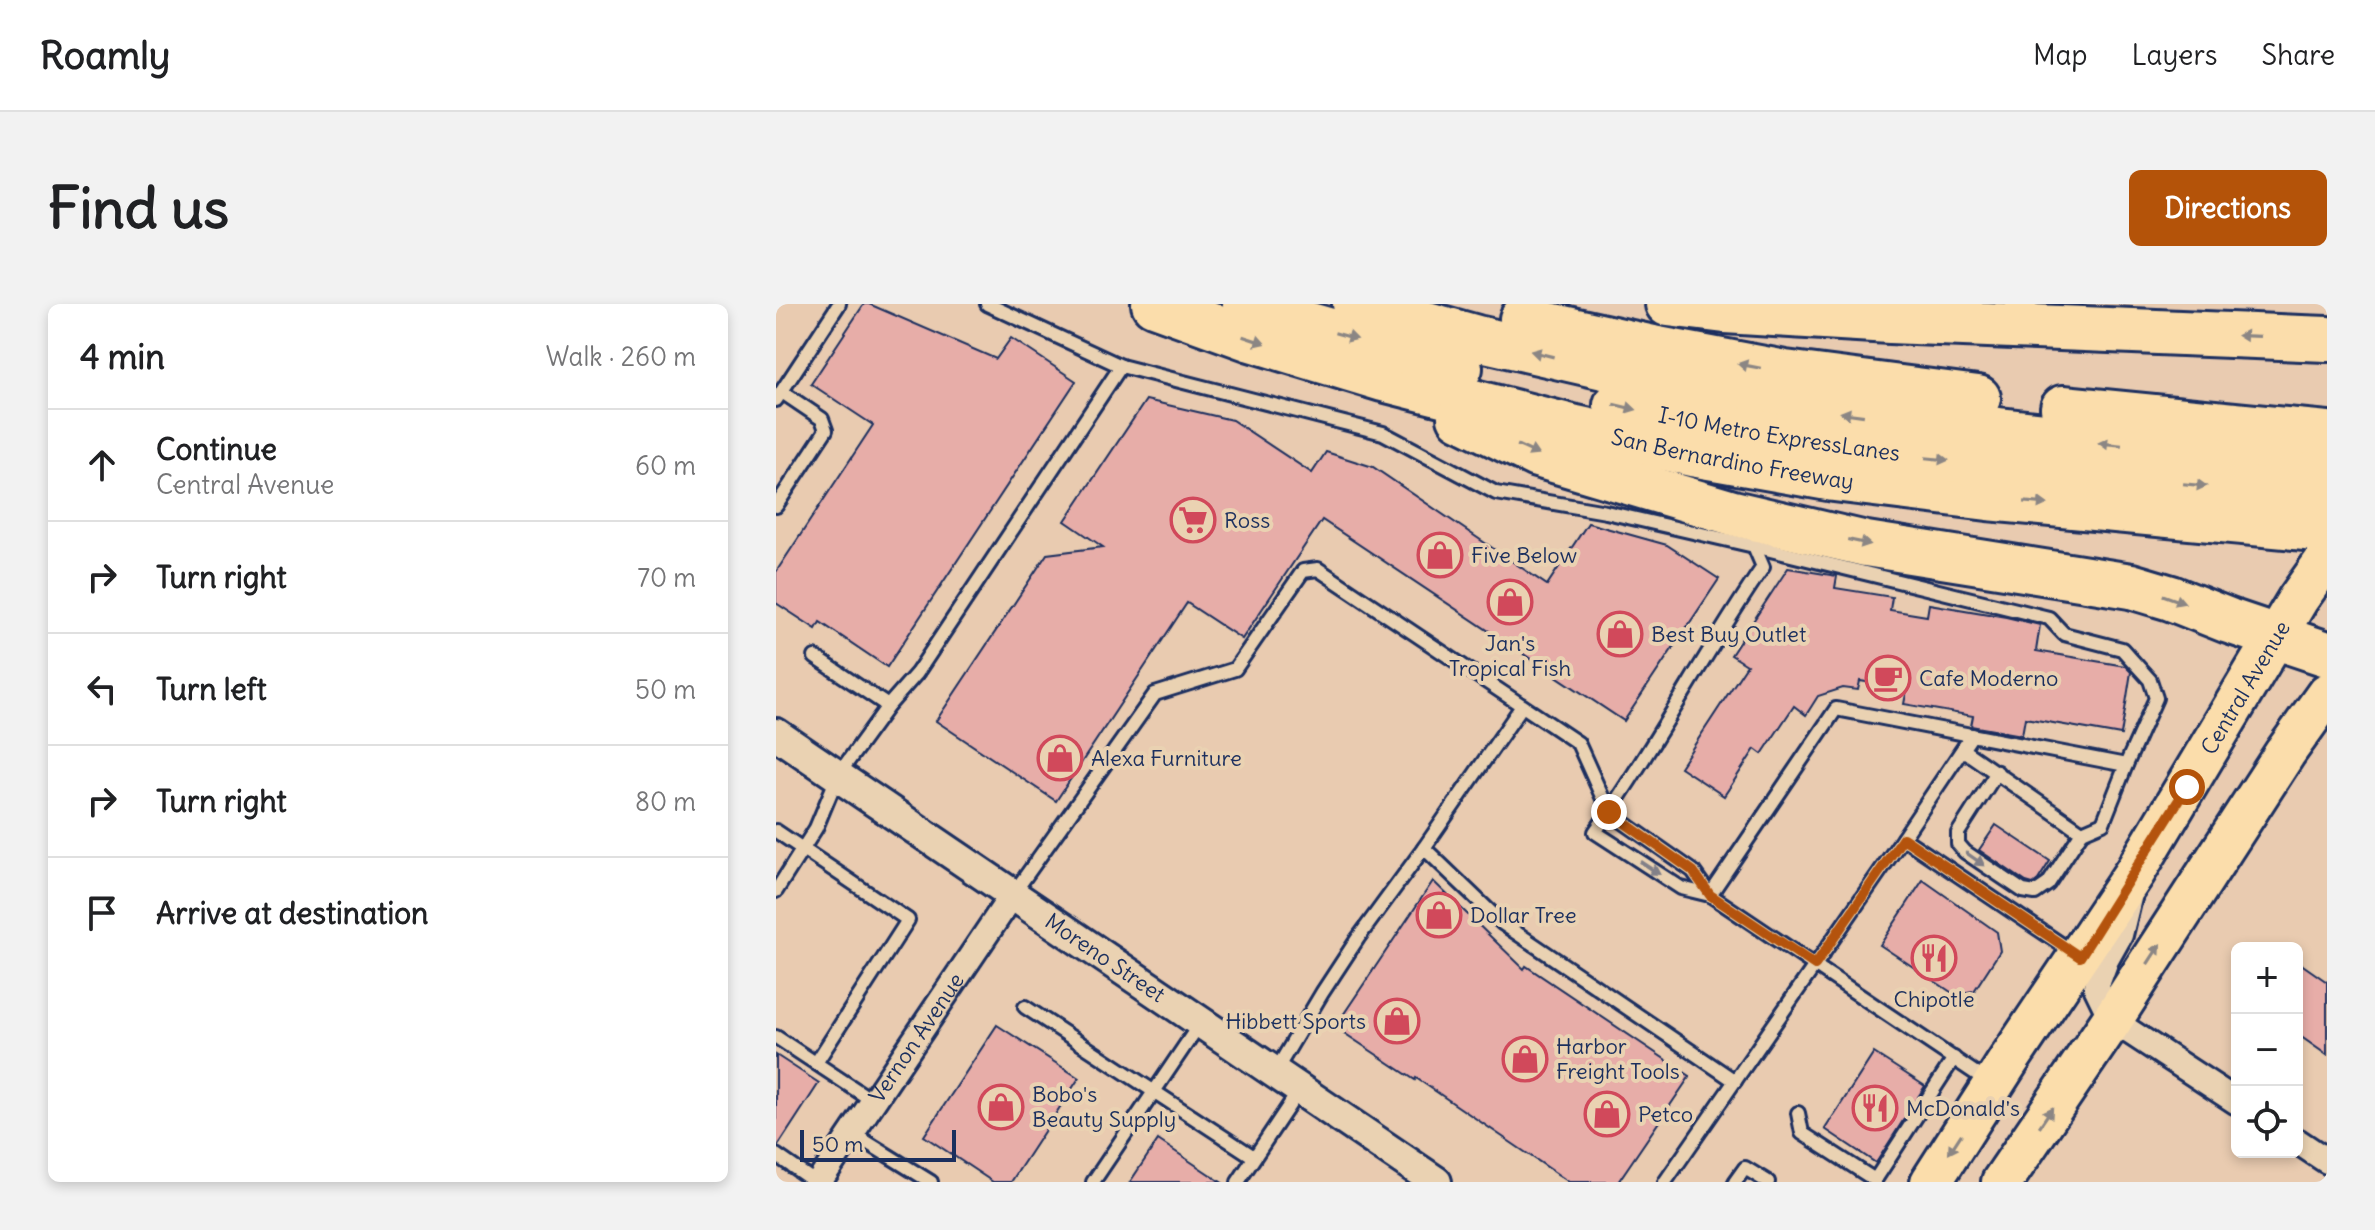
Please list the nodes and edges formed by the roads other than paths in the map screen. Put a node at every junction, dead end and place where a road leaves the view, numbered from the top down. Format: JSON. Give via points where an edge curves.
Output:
{"nodes":[{"id":1,"x":839,"y":304,"type":"edge"},
{"id":2,"x":987,"y":304,"type":"edge"},
{"id":3,"x":1154,"y":304,"type":"edge"},
{"id":4,"x":1245,"y":304,"type":"edge"},
{"id":5,"x":1355,"y":304,"type":"edge"},
{"id":6,"x":1466,"y":304,"type":"edge"},
{"id":7,"x":1668,"y":304,"type":"edge"},
{"id":8,"x":2327,"y":339,"type":"edge"},
{"id":9,"x":1121,"y":366,"type":"junction"},
{"id":10,"x":1383,"y":379,"type":"junction"},
{"id":11,"x":779,"y":396,"type":"edge"},
{"id":12,"x":2327,"y":434,"type":"edge"},
{"id":13,"x":776,"y":506,"type":"edge"},
{"id":14,"x":2323,"y":513,"type":"edge"},
{"id":15,"x":1754,"y":546,"type":"junction"},
{"id":16,"x":2276,"y":636,"type":"junction"},
{"id":17,"x":2327,"y":654,"type":"edge"},
{"id":18,"x":815,"y":657,"type":"dead end"},
{"id":19,"x":2327,"y":694,"type":"edge"},
{"id":20,"x":888,"y":706,"type":"junction"},
{"id":21,"x":1522,"y":706,"type":"junction"},
{"id":22,"x":776,"y":734,"type":"edge"},
{"id":23,"x":1972,"y":735,"type":"junction"},
{"id":24,"x":1963,"y":750,"type":"junction"},
{"id":25,"x":2126,"y":765,"type":"junction"},
{"id":26,"x":1997,"y":772,"type":"junction"},
{"id":27,"x":838,"y":775,"type":"junction"},
{"id":28,"x":1609,"y":812,"type":"junction"},
{"id":29,"x":776,"y":831,"type":"edge"},
{"id":30,"x":2082,"y":832,"type":"junction"},
{"id":31,"x":1903,"y":838,"type":"junction"},
{"id":32,"x":1424,"y":848,"type":"junction"},
{"id":33,"x":803,"y":849,"type":"junction"},
{"id":34,"x":2135,"y":872,"type":"junction"},
{"id":35,"x":776,"y":891,"type":"edge"},
{"id":36,"x":1013,"y":894,"type":"junction"},
{"id":37,"x":1710,"y":895,"type":"junction"},
{"id":38,"x":2080,"y":957,"type":"junction"},
{"id":39,"x":1815,"y":965,"type":"junction"},
{"id":40,"x":1025,"y":1007,"type":"dead end"},
{"id":41,"x":2112,"y":1020,"type":"junction"},
{"id":42,"x":1201,"y":1021,"type":"junction"},
{"id":43,"x":776,"y":1037,"type":"edge"},
{"id":44,"x":1954,"y":1058,"type":"junction"},
{"id":45,"x":816,"y":1063,"type":"junction"},
{"id":46,"x":1275,"y":1072,"type":"junction"},
{"id":47,"x":1735,"y":1081,"type":"junction"},
{"id":48,"x":1993,"y":1085,"type":"junction"},
{"id":49,"x":1300,"y":1089,"type":"junction"},
{"id":50,"x":1154,"y":1092,"type":"junction"},
{"id":51,"x":2231,"y":1098,"type":"edge"},
{"id":52,"x":873,"y":1101,"type":"junction"},
{"id":53,"x":1798,"y":1113,"type":"dead end"},
{"id":54,"x":852,"y":1133,"type":"junction"},
{"id":55,"x":2303,"y":1145,"type":"edge"},
{"id":56,"x":776,"y":1155,"type":"edge"},
{"id":57,"x":1254,"y":1157,"type":"junction"},
{"id":58,"x":2327,"y":1161,"type":"edge"},
{"id":59,"x":817,"y":1182,"type":"edge"},
{"id":60,"x":931,"y":1182,"type":"edge"},
{"id":61,"x":1093,"y":1182,"type":"edge"},
{"id":62,"x":1238,"y":1182,"type":"edge"},
{"id":63,"x":1436,"y":1182,"type":"edge"},
{"id":64,"x":1665,"y":1182,"type":"edge"},
{"id":65,"x":1735,"y":1182,"type":"edge"},
{"id":66,"x":1768,"y":1182,"type":"edge"},
{"id":67,"x":1931,"y":1182,"type":"edge"},
{"id":68,"x":2002,"y":1182,"type":"edge"}],
"edges":[{"from":1,"to":11,"type":"lane"},
{"from":2,"to":9,"type":"lane"},
{"from":3,"to":10,"type":"highway","name":"San Bernardino Freeway","one_way":true},
{"from":4,"to":14,"type":"highway","name":"I-10 Metro ExpressLanes","one_way":true,"via":[[1406,353],[1665,416],[1779,437]]},
{"from":14,"to":5,"type":"highway","name":"I-10 Metro ExpressLanes","one_way":true,"via":[[1882,418],[1722,394]]},
{"from":12,"to":6,"type":"highway","one_way":true,"via":[[2066,409],[1785,373]]},
{"from":8,"to":7,"type":"highway","one_way":true,"via":[[1890,321]]},
{"from":9,"to":15,"type":"lane","via":[[1383,433],[1496,493]]},
{"from":9,"to":20,"type":"lane","via":[[917,673]]},
{"from":10,"to":14,"type":"highway","name":"San Bernardino Freeway","one_way":true,"via":[[1663,447],[1834,479],[1988,498]]},
{"from":10,"to":16,"type":"highway","one_way":true,"via":[[1537,455],[1672,496],[1866,544],[2131,586]]},
{"from":11,"to":13,"type":"lane","via":[[822,419],[826,430]]},
{"from":14,"to":16,"type":"main road","name":"Central Avenue","via":[[2298,599]]},
{"from":15,"to":25,"type":"lane","via":[[2049,618],[2064,634],[2122,649],[2150,680],[2156,698]]},
{"from":15,"to":28,"type":"lane","via":[[1763,567]]},
{"from":16,"to":17,"type":"highway"},
{"from":16,"to":34,"type":"main road","name":"Central Avenue"},
{"from":18,"to":20,"type":"lane"},
{"from":41,"to":19,"type":"main road","one_way":true},
{"from":20,"to":27,"type":"lane"},
{"from":21,"to":28,"type":"lane","via":[[1578,743]]},
{"from":21,"to":32,"type":"lane"},
{"from":21,"to":36,"type":"lane","via":[[1318,569],[1303,571],[1235,669],[1155,694]]},
{"from":22,"to":27,"type":"street","name":"Moreno Street"},
{"from":23,"to":24,"type":"lane"},
{"from":23,"to":25,"type":"lane"},
{"from":23,"to":37,"type":"lane","via":[[1836,709]]},
{"from":24,"to":26,"type":"lane"},
{"from":24,"to":31,"type":"lane"},
{"from":25,"to":30,"type":"lane","via":[[2103,823]]},
{"from":26,"to":30,"type":"lane"},
{"from":26,"to":30,"type":"lane","one_way":true,"via":[[1958,833],[1965,852],[2023,891],[2035,893],[2048,884]]},
{"from":27,"to":33,"type":"lane"},
{"from":27,"to":36,"type":"street","name":"Moreno Street"},
{"from":28,"to":37,"type":"lane","via":[[1693,871]]},
{"from":28,"to":37,"type":"lane","one_way":true,"via":[[1595,832],[1681,888]]},
{"from":29,"to":33,"type":"lane"},
{"from":31,"to":38,"type":"lane"},
{"from":31,"to":39,"type":"lane"},
{"from":32,"to":46,"type":"lane","via":[[1358,938]]},
{"from":32,"to":47,"type":"lane","via":[[1502,923]]},
{"from":33,"to":35,"type":"lane"},
{"from":33,"to":45,"type":"lane","via":[[908,920]]},
{"from":34,"to":38,"type":"main road","name":"Central Avenue"},
{"from":34,"to":41,"type":"street","via":[[2120,935],[2096,987]]},
{"from":36,"to":42,"type":"street","name":"Moreno Street"},
{"from":36,"to":52,"type":"street","name":"Vernon Avenue"},
{"from":37,"to":39,"type":"lane"},
{"from":38,"to":48,"type":"main road","name":"Central Avenue"},
{"from":39,"to":44,"type":"lane"},
{"from":39,"to":47,"type":"lane"},
{"from":40,"to":50,"type":"lane"},
{"from":41,"to":51,"type":"street"},
{"from":68,"to":41,"type":"main road","one_way":true},
{"from":42,"to":46,"type":"street","name":"Moreno Street"},
{"from":42,"to":50,"type":"lane"},
{"from":43,"to":45,"type":"lane"},
{"from":44,"to":48,"type":"lane"},
{"from":44,"to":53,"type":"lane","via":[[1875,1180],[1802,1133]]},
{"from":45,"to":52,"type":"lane"},
{"from":46,"to":49,"type":"street","name":"Moreno Street"},
{"from":47,"to":64,"type":"lane"},
{"from":48,"to":67,"type":"main road","name":"Central Avenue","one_way":true},
{"from":49,"to":57,"type":"lane"},
{"from":49,"to":63,"type":"street","name":"Moreno Street"},
{"from":50,"to":57,"type":"lane"},
{"from":50,"to":61,"type":"lane"},
{"from":52,"to":54,"type":"street","name":"Vernon Avenue"},
{"from":54,"to":59,"type":"street","name":"Vernon Avenue"},
{"from":54,"to":60,"type":"lane"},
{"from":55,"to":58,"type":"street"},
{"from":56,"to":59,"type":"lane"},
{"from":57,"to":62,"type":"lane"},
{"from":65,"to":66,"type":"lane","via":[[1745,1168]]}]}
